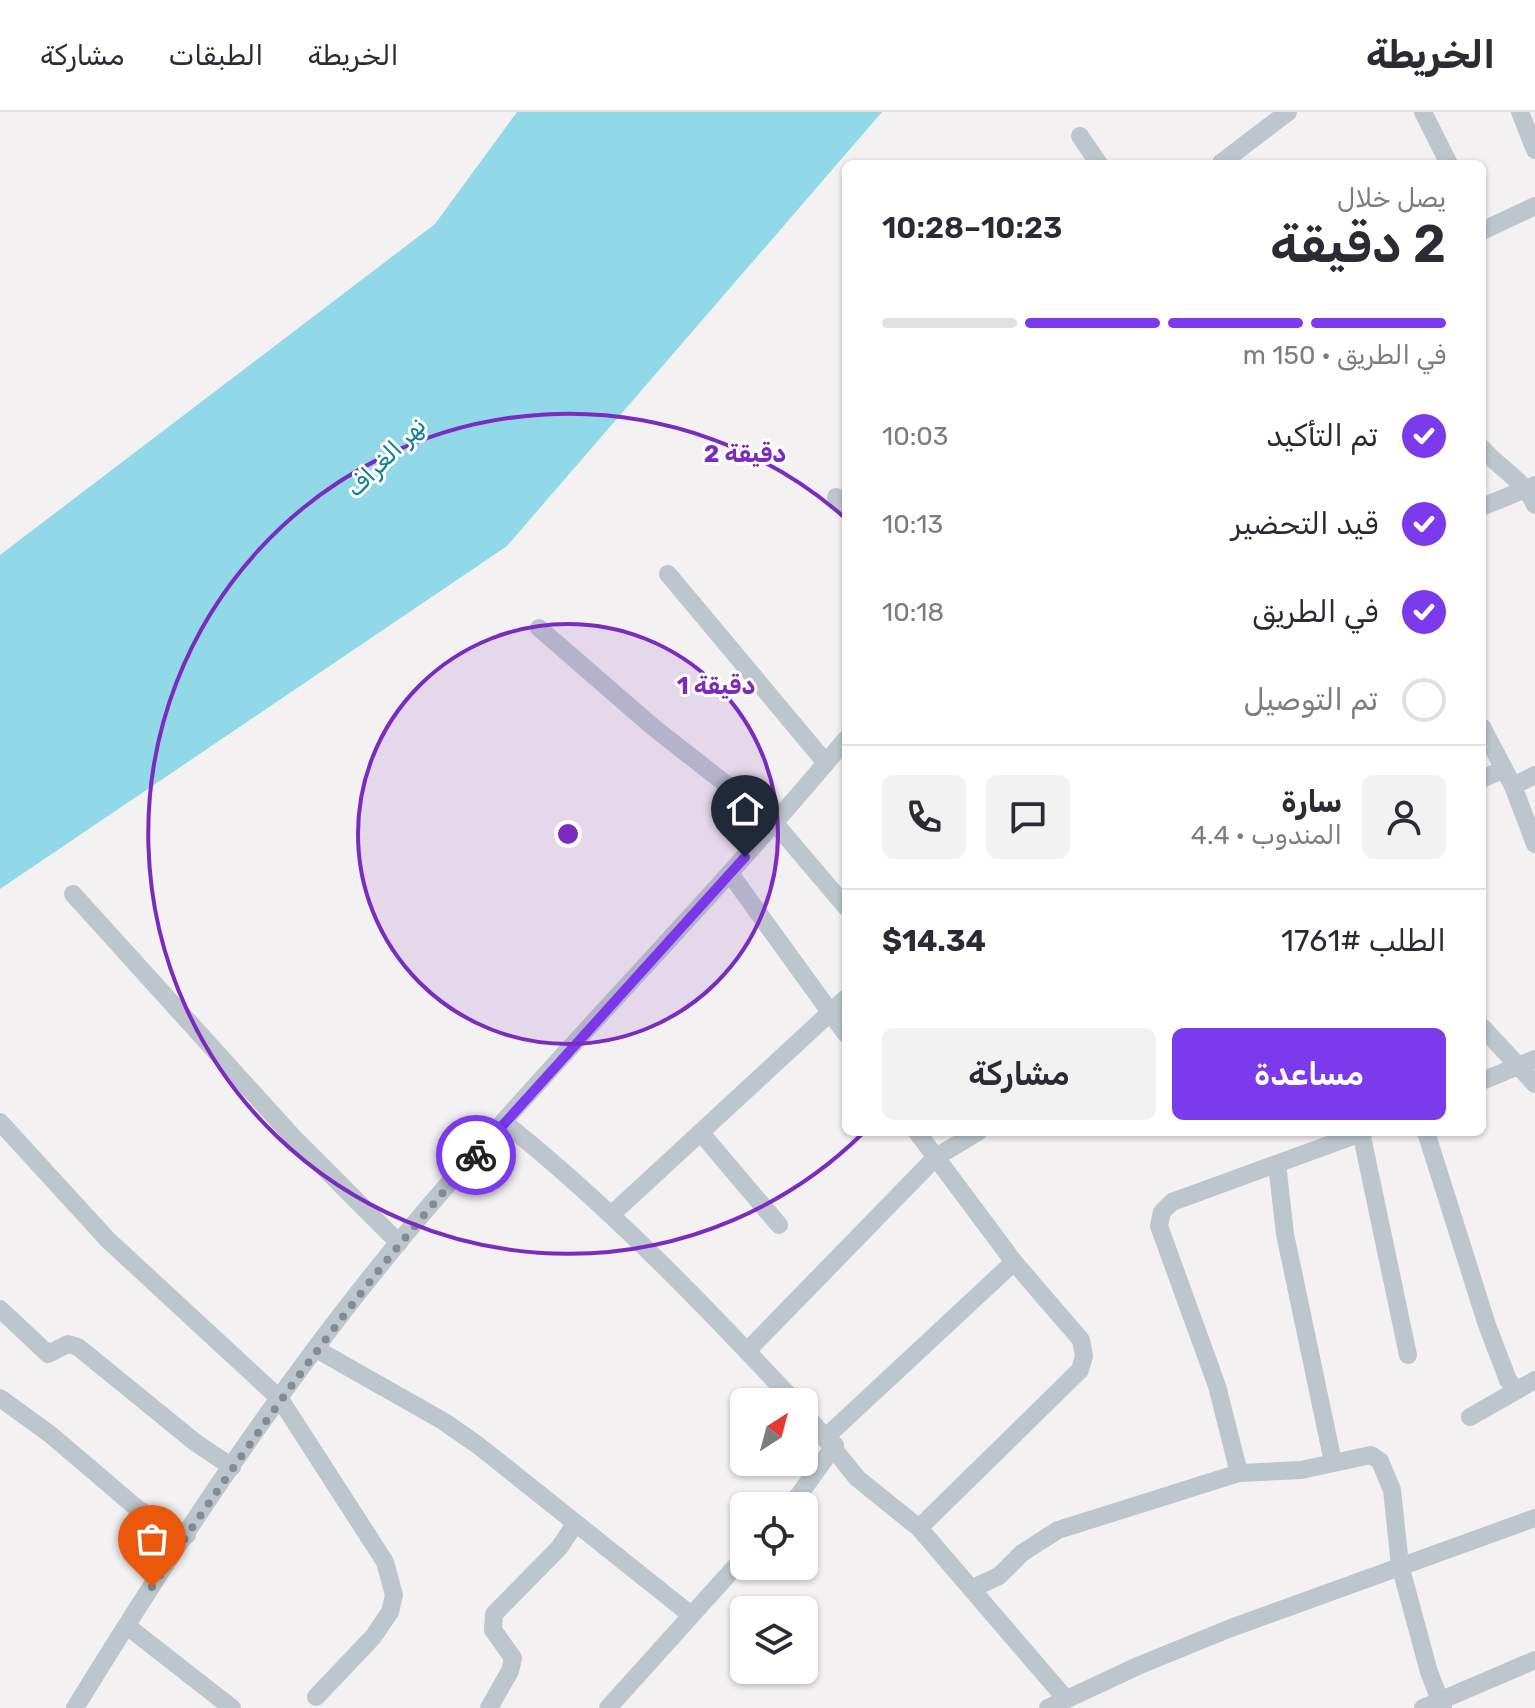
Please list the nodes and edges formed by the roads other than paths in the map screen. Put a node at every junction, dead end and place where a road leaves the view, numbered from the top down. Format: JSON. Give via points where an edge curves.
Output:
{"nodes":[{"id":1,"x":1288,"y":112,"type":"edge"},
{"id":2,"x":1423,"y":112,"type":"edge"},
{"id":3,"x":1520,"y":112,"type":"edge"},
{"id":4,"x":1080,"y":136,"type":"dead end"},
{"id":5,"x":1535,"y":150,"type":"edge"},
{"id":6,"x":1096,"y":160,"type":"edge"},
{"id":7,"x":1225,"y":160,"type":"edge"},
{"id":8,"x":1447,"y":160,"type":"edge"},
{"id":9,"x":1535,"y":206,"type":"edge"},
{"id":10,"x":1486,"y":224,"type":"edge"},
{"id":11,"x":1486,"y":452,"type":"edge"},
{"id":12,"x":1533,"y":493,"type":"edge"},
{"id":13,"x":1486,"y":506,"type":"edge"},
{"id":14,"x":668,"y":574,"type":"dead end"},
{"id":15,"x":539,"y":628,"type":"dead end"},
{"id":16,"x":1486,"y":735,"type":"edge"},
{"id":17,"x":842,"y":744,"type":"edge"},
{"id":18,"x":826,"y":763,"type":"junction"},
{"id":19,"x":1535,"y":775,"type":"edge"},
{"id":20,"x":1508,"y":777,"type":"junction"},
{"id":21,"x":1486,"y":779,"type":"edge"},
{"id":22,"x":773,"y":821,"type":"junction"},
{"id":23,"x":1535,"y":844,"type":"edge"},
{"id":24,"x":731,"y":875,"type":"junction"},
{"id":25,"x":73,"y":894,"type":"dead end"},
{"id":26,"x":842,"y":902,"type":"edge"},
{"id":27,"x":842,"y":1002,"type":"edge"},
{"id":28,"x":831,"y":1013,"type":"junction"},
{"id":29,"x":842,"y":1028,"type":"edge"},
{"id":30,"x":1486,"y":1030,"type":"edge"},
{"id":31,"x":1527,"y":1062,"type":"edge"},
{"id":32,"x":1486,"y":1079,"type":"edge"},
{"id":33,"x":1535,"y":1084,"type":"edge"},
{"id":34,"x":0,"y":1122,"type":"edge"},
{"id":35,"x":505,"y":1123,"type":"junction"},
{"id":36,"x":701,"y":1133,"type":"junction"},
{"id":37,"x":920,"y":1136,"type":"edge"},
{"id":38,"x":971,"y":1136,"type":"edge"},
{"id":39,"x":1351,"y":1136,"type":"edge"},
{"id":40,"x":1363,"y":1136,"type":"edge"},
{"id":41,"x":1427,"y":1136,"type":"edge"},
{"id":42,"x":936,"y":1157,"type":"junction"},
{"id":43,"x":1277,"y":1164,"type":"junction"},
{"id":44,"x":611,"y":1215,"type":"junction"},
{"id":45,"x":779,"y":1225,"type":"dead end"},
{"id":46,"x":399,"y":1243,"type":"junction"},
{"id":47,"x":1014,"y":1262,"type":"junction"},
{"id":48,"x":0,"y":1309,"type":"edge"},
{"id":49,"x":316,"y":1349,"type":"junction"},
{"id":50,"x":747,"y":1351,"type":"junction"},
{"id":51,"x":1408,"y":1355,"type":"dead end"},
{"id":52,"x":1535,"y":1380,"type":"edge"},
{"id":53,"x":782,"y":1388,"type":"edge"},
{"id":54,"x":1516,"y":1390,"type":"junction"},
{"id":55,"x":0,"y":1398,"type":"edge"},
{"id":56,"x":280,"y":1399,"type":"junction"},
{"id":57,"x":1470,"y":1417,"type":"dead end"},
{"id":58,"x":818,"y":1427,"type":"edge"},
{"id":59,"x":831,"y":1441,"type":"junction"},
{"id":60,"x":1333,"y":1462,"type":"junction"},
{"id":61,"x":232,"y":1467,"type":"junction"},
{"id":62,"x":1239,"y":1473,"type":"junction"},
{"id":63,"x":800,"y":1492,"type":"edge"},
{"id":64,"x":1535,"y":1518,"type":"edge"},
{"id":65,"x":575,"y":1524,"type":"junction"},
{"id":66,"x":919,"y":1528,"type":"junction"},
{"id":67,"x":187,"y":1535,"type":"junction"},
{"id":68,"x":1400,"y":1565,"type":"junction"},
{"id":69,"x":730,"y":1572,"type":"edge"},
{"id":70,"x":973,"y":1588,"type":"junction"},
{"id":71,"x":691,"y":1615,"type":"junction"},
{"id":72,"x":127,"y":1626,"type":"junction"},
{"id":73,"x":1535,"y":1660,"type":"edge"},
{"id":74,"x":316,"y":1697,"type":"dead end"},
{"id":75,"x":1066,"y":1699,"type":"junction"},
{"id":76,"x":1435,"y":1706,"type":"edge"},
{"id":77,"x":75,"y":1708,"type":"edge"},
{"id":78,"x":232,"y":1708,"type":"edge"},
{"id":79,"x":489,"y":1708,"type":"edge"},
{"id":80,"x":608,"y":1708,"type":"edge"},
{"id":81,"x":1048,"y":1708,"type":"edge"}],
"edges":[{"from":1,"to":7,"type":"street"},
{"from":2,"to":8,"type":"street"},
{"from":3,"to":5,"type":"street"},
{"from":4,"to":6,"type":"street"},
{"from":9,"to":10,"type":"street"},
{"from":11,"to":12,"type":"street"},
{"from":12,"to":13,"type":"street"},
{"from":14,"to":18,"type":"street"},
{"from":15,"to":22,"type":"street"},
{"from":16,"to":20,"type":"street"},
{"from":17,"to":18,"type":"street"},
{"from":18,"to":22,"type":"street"},
{"from":19,"to":20,"type":"street"},
{"from":20,"to":21,"type":"street"},
{"from":20,"to":23,"type":"street"},
{"from":22,"to":24,"type":"street"},
{"from":22,"to":26,"type":"street"},
{"from":24,"to":28,"type":"street"},
{"from":24,"to":35,"type":"street"},
{"from":25,"to":46,"type":"street","via":[[293,1137]]},
{"from":27,"to":28,"type":"street"},
{"from":28,"to":29,"type":"street"},
{"from":28,"to":36,"type":"street"},
{"from":30,"to":31,"type":"street"},
{"from":31,"to":32,"type":"street"},
{"from":31,"to":33,"type":"street"},
{"from":34,"to":56,"type":"street","via":[[108,1240]]},
{"from":35,"to":44,"type":"street"},
{"from":35,"to":46,"type":"street"},
{"from":36,"to":44,"type":"street"},
{"from":36,"to":45,"type":"street"},
{"from":37,"to":42,"type":"street"},
{"from":38,"to":42,"type":"street"},
{"from":39,"to":43,"type":"street"},
{"from":40,"to":51,"type":"street"},
{"from":41,"to":54,"type":"street","via":[[1487,1325]]},
{"from":42,"to":47,"type":"street"},
{"from":42,"to":50,"type":"street"},
{"from":43,"to":60,"type":"street","via":[[1285,1234]]},
{"from":43,"to":62,"type":"street","via":[[1172,1202],[1159,1219],[1217,1386]]},
{"from":44,"to":50,"type":"street"},
{"from":46,"to":49,"type":"street"},
{"from":47,"to":59,"type":"street"},
{"from":47,"to":66,"type":"street","via":[[1081,1340],[1080,1370]]},
{"from":48,"to":61,"type":"street","via":[[48,1354],[68,1344],[78,1347]]},
{"from":49,"to":56,"type":"street"},
{"from":49,"to":65,"type":"street","via":[[455,1429]]},
{"from":50,"to":53,"type":"street"},
{"from":52,"to":54,"type":"street"},
{"from":54,"to":57,"type":"street"},
{"from":55,"to":67,"type":"street","via":[[66,1446],[139,1510]]},
{"from":56,"to":61,"type":"street"},
{"from":56,"to":74,"type":"street","via":[[385,1562],[394,1595],[390,1612],[373,1637]]},
{"from":58,"to":59,"type":"street"},
{"from":59,"to":63,"type":"street"},
{"from":59,"to":66,"type":"street","via":[[857,1478]]},
{"from":60,"to":62,"type":"street","via":[[1301,1470]]},
{"from":60,"to":68,"type":"street","via":[[1371,1455],[1380,1461],[1392,1490]]},
{"from":61,"to":67,"type":"street"},
{"from":62,"to":70,"type":"street","via":[[1058,1530],[999,1576]]},
{"from":64,"to":68,"type":"street"},
{"from":65,"to":71,"type":"street"},
{"from":65,"to":79,"type":"street","via":[[559,1548],[494,1614],[491,1626],[513,1658]]},
{"from":66,"to":70,"type":"street"},
{"from":67,"to":72,"type":"street"},
{"from":68,"to":75,"type":"street"},
{"from":68,"to":76,"type":"street"},
{"from":69,"to":71,"type":"street"},
{"from":70,"to":75,"type":"street"},
{"from":71,"to":80,"type":"street"},
{"from":72,"to":77,"type":"street"},
{"from":72,"to":78,"type":"street"},
{"from":73,"to":76,"type":"street"},
{"from":75,"to":81,"type":"street"}]}
